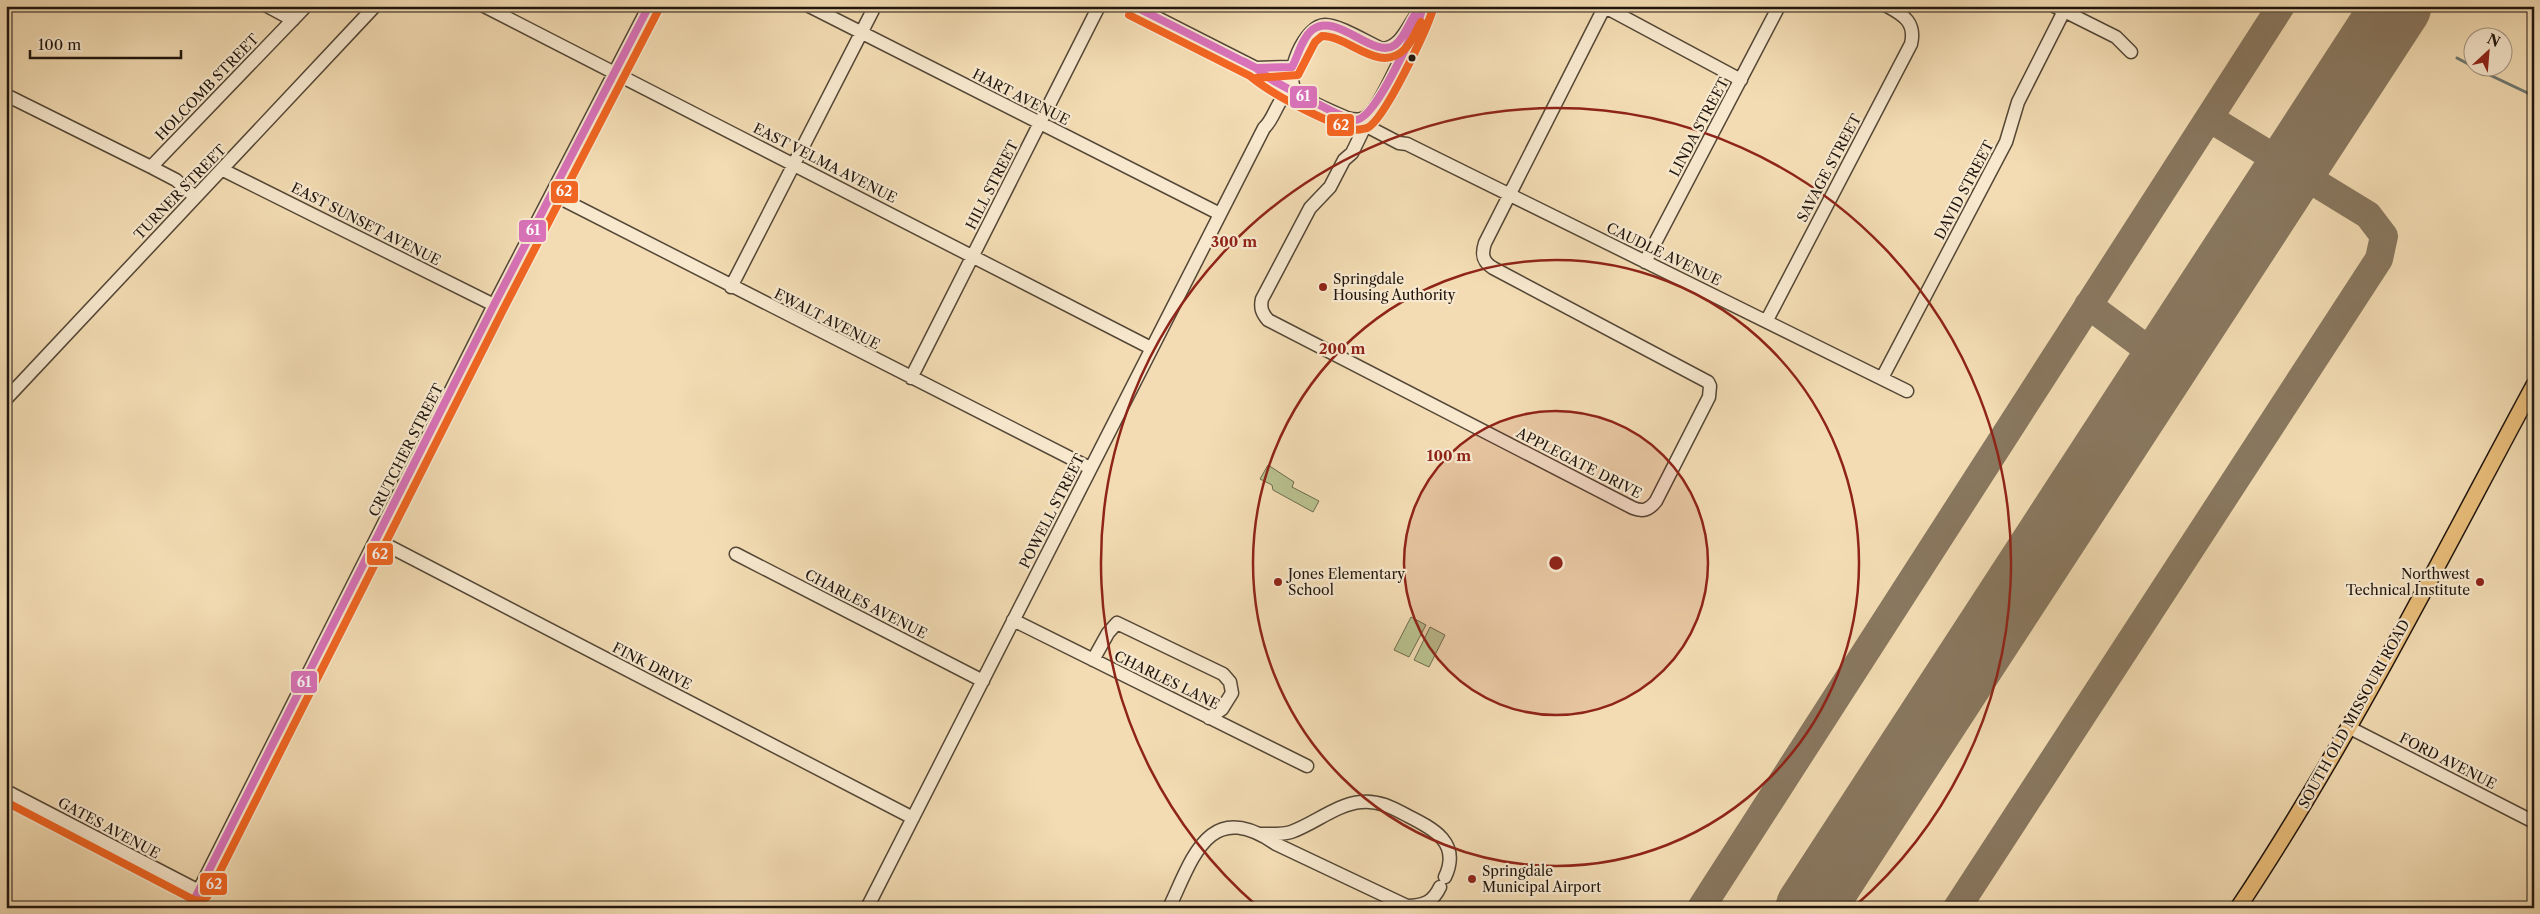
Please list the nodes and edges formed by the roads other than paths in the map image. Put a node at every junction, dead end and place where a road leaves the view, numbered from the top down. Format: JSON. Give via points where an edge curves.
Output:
{"nodes":[{"id":1,"x":267,"y":6,"type":"edge"},
{"id":2,"x":306,"y":6,"type":"edge"},
{"id":3,"x":375,"y":6,"type":"edge"},
{"id":4,"x":484,"y":6,"type":"edge"},
{"id":5,"x":649,"y":6,"type":"edge"},
{"id":6,"x":809,"y":6,"type":"edge"},
{"id":7,"x":874,"y":6,"type":"edge"},
{"id":8,"x":1099,"y":6,"type":"edge"},
{"id":9,"x":1134,"y":6,"type":"edge"},
{"id":10,"x":1604,"y":6,"type":"edge"},
{"id":11,"x":1779,"y":6,"type":"edge"},
{"id":12,"x":1887,"y":6,"type":"edge"},
{"id":13,"x":1422,"y":7,"type":"edge"},
{"id":14,"x":2059,"y":9,"type":"edge"},
{"id":15,"x":293,"y":20,"type":"junction"},
{"id":16,"x":861,"y":33,"type":"junction"},
{"id":17,"x":1382,"y":49,"type":"junction"},
{"id":18,"x":2131,"y":52,"type":"dead end"},
{"id":19,"x":1292,"y":67,"type":"junction"},
{"id":20,"x":1256,"y":68,"type":"junction"},
{"id":21,"x":1393,"y":72,"type":"junction"},
{"id":22,"x":616,"y":74,"type":"junction"},
{"id":23,"x":1741,"y":80,"type":"junction"},
{"id":24,"x":1282,"y":84,"type":"junction"},
{"id":25,"x":1296,"y":91,"type":"junction"},
{"id":26,"x":6,"y":95,"type":"edge"},
{"id":27,"x":1363,"y":120,"type":"junction"},
{"id":28,"x":1040,"y":123,"type":"junction"},
{"id":29,"x":1264,"y":128,"type":"junction"},
{"id":30,"x":793,"y":163,"type":"junction"},
{"id":31,"x":151,"y":167,"type":"junction"},
{"id":32,"x":224,"y":170,"type":"junction"},
{"id":33,"x":552,"y":194,"type":"junction"},
{"id":34,"x":1509,"y":194,"type":"junction"},
{"id":35,"x":196,"y":197,"type":"junction"},
{"id":36,"x":1220,"y":214,"type":"junction"},
{"id":37,"x":973,"y":256,"type":"junction"},
{"id":38,"x":1645,"y":262,"type":"junction"},
{"id":39,"x":731,"y":287,"type":"junction"},
{"id":40,"x":494,"y":305,"type":"junction"},
{"id":41,"x":1767,"y":320,"type":"junction"},
{"id":42,"x":1151,"y":348,"type":"junction"},
{"id":43,"x":911,"y":378,"type":"junction"},
{"id":44,"x":1882,"y":378,"type":"junction"},
{"id":45,"x":2534,"y":385,"type":"edge"},
{"id":46,"x":1907,"y":391,"type":"dead end"},
{"id":47,"x":6,"y":399,"type":"edge"},
{"id":48,"x":1090,"y":468,"type":"junction"},
{"id":49,"x":377,"y":540,"type":"junction"},
{"id":50,"x":736,"y":554,"type":"dead end"},
{"id":51,"x":1014,"y":620,"type":"junction"},
{"id":52,"x":1093,"y":660,"type":"junction"},
{"id":53,"x":983,"y":681,"type":"junction"},
{"id":54,"x":1209,"y":718,"type":"junction"},
{"id":55,"x":2348,"y":727,"type":"junction"},
{"id":56,"x":1307,"y":766,"type":"dead end"},
{"id":57,"x":6,"y":791,"type":"edge"},
{"id":58,"x":913,"y":818,"type":"junction"},
{"id":59,"x":2534,"y":822,"type":"edge"},
{"id":60,"x":1261,"y":834,"type":"junction"},
{"id":61,"x":199,"y":891,"type":"junction"},
{"id":62,"x":190,"y":908,"type":"edge"},
{"id":63,"x":867,"y":908,"type":"edge"},
{"id":64,"x":1169,"y":908,"type":"edge"},
{"id":65,"x":2238,"y":908,"type":"edge"}],
"edges":[{"from":1,"to":15,"type":"street"},
{"from":2,"to":15,"type":"street","name":"HOLCOMB STREET"},
{"from":3,"to":32,"type":"street","name":"TURNER STREET"},
{"from":4,"to":22,"type":"street","name":"EAST VELMA AVENUE"},
{"from":5,"to":22,"type":"street","name":"CRUTCHER STREET"},
{"from":6,"to":16,"type":"street","name":"HART AVENUE"},
{"from":7,"to":16,"type":"street"},
{"from":8,"to":28,"type":"street","name":"HILL STREET"},
{"from":9,"to":20,"type":"street"},
{"from":10,"to":23,"type":"street"},
{"from":10,"to":34,"type":"street"},
{"from":11,"to":23,"type":"street","name":"LINDA STREET"},
{"from":12,"to":41,"type":"street","name":"SAVAGE STREET","via":[[1901,13],[1912,28],[1911,44]]},
{"from":13,"to":17,"type":"street","via":[[1412,18],[1400,42]]},
{"from":13,"to":21,"type":"street","via":[[1420,20]]},
{"from":14,"to":18,"type":"street","via":[[2116,37]]},
{"from":14,"to":44,"type":"street","name":"DAVID STREET","via":[[2018,102],[2006,142]]},
{"from":15,"to":31,"type":"street","name":"HOLCOMB STREET"},
{"from":16,"to":28,"type":"street","name":"HART AVENUE"},
{"from":16,"to":30,"type":"street"},
{"from":17,"to":19,"type":"street","via":[[1323,25],[1313,29]]},
{"from":17,"to":21,"type":"street","via":[[1392,63]]},
{"from":19,"to":20,"type":"street"},
{"from":19,"to":24,"type":"street","name":"POWELL STREET"},
{"from":19,"to":25,"type":"street","via":[[1291,82]]},
{"from":20,"to":24,"type":"street","via":[[1264,76]]},
{"from":21,"to":27,"type":"street"},
{"from":22,"to":30,"type":"street","name":"EAST VELMA AVENUE"},
{"from":22,"to":33,"type":"street","name":"CRUTCHER STREET"},
{"from":23,"to":38,"type":"street","name":"LINDA STREET"},
{"from":24,"to":25,"type":"street"},
{"from":24,"to":29,"type":"street","name":"POWELL STREET","via":[[1264,119]]},
{"from":25,"to":27,"type":"street","via":[[1322,106]]},
{"from":25,"to":29,"type":"street","name":"POWELL STREET","via":[[1283,96]]},
{"from":26,"to":31,"type":"street"},
{"from":27,"to":34,"type":"street","name":"CAUDLE AVENUE"},
{"from":27,"to":34,"type":"street","name":"APPLEGATE DRIVE","via":[[1330,187],[1310,208],[1262,299],[1260,306],[1268,320],[1633,508],[1647,510],[1656,501],[1709,397],[1710,386],[1704,378],[1486,264],[1482,250]]},
{"from":28,"to":36,"type":"street","name":"HART AVENUE"},
{"from":28,"to":37,"type":"street","name":"HILL STREET"},
{"from":29,"to":36,"type":"street","name":"POWELL STREET"},
{"from":30,"to":37,"type":"street","name":"EAST VELMA AVENUE"},
{"from":30,"to":39,"type":"street"},
{"from":31,"to":35,"type":"street","via":[[176,180]]},
{"from":32,"to":35,"type":"street","name":"TURNER STREET"},
{"from":32,"to":40,"type":"street","name":"EAST SUNSET AVENUE"},
{"from":33,"to":39,"type":"street","name":"EWALT AVENUE"},
{"from":33,"to":40,"type":"street","name":"CRUTCHER STREET"},
{"from":34,"to":38,"type":"street","name":"CAUDLE AVENUE"},
{"from":35,"to":47,"type":"street","name":"TURNER STREET"},
{"from":36,"to":42,"type":"street","name":"POWELL STREET"},
{"from":37,"to":42,"type":"street","name":"EAST VELMA AVENUE"},
{"from":37,"to":43,"type":"street","name":"HILL STREET"},
{"from":38,"to":41,"type":"street","name":"CAUDLE AVENUE"},
{"from":39,"to":43,"type":"street","name":"EWALT AVENUE"},
{"from":40,"to":49,"type":"street","name":"CRUTCHER STREET"},
{"from":41,"to":44,"type":"street","name":"CAUDLE AVENUE"},
{"from":42,"to":48,"type":"street","name":"POWELL STREET"},
{"from":43,"to":48,"type":"street","name":"EWALT AVENUE"},
{"from":44,"to":46,"type":"street","name":"CAUDLE AVENUE"},
{"from":45,"to":55,"type":"main road","name":"SOUTH OLD MISSOURI ROAD"},
{"from":48,"to":51,"type":"street","name":"POWELL STREET"},
{"from":49,"to":58,"type":"street","name":"FINK DRIVE"},
{"from":49,"to":61,"type":"street","name":"CRUTCHER STREET"},
{"from":50,"to":53,"type":"street","name":"CHARLES AVENUE"},
{"from":51,"to":52,"type":"street","name":"CHARLES LANE"},
{"from":51,"to":53,"type":"street","name":"POWELL STREET"},
{"from":52,"to":54,"type":"street","name":"CHARLES LANE"},
{"from":52,"to":54,"type":"street","via":[[1117,623],[1223,674],[1230,682],[1232,693],[1222,708]]},
{"from":53,"to":58,"type":"street","name":"POWELL STREET"},
{"from":54,"to":56,"type":"street","name":"CHARLES LANE"},
{"from":55,"to":59,"type":"street","name":"FORD AVENUE"},
{"from":55,"to":65,"type":"main road","name":"SOUTH OLD MISSOURI ROAD"},
{"from":57,"to":61,"type":"street","name":"GATES AVENUE"},
{"from":58,"to":63,"type":"street","name":"POWELL STREET"},
{"from":60,"to":60,"type":"street","via":[[1408,906],[1427,904],[1435,898],[1450,866],[1442,838],[1435,830],[1380,803],[1359,802],[1290,832]]},
{"from":60,"to":64,"type":"street","via":[[1237,827],[1227,828],[1207,838],[1196,852]]},
{"from":61,"to":62,"type":"street","name":"CRUTCHER STREET"}]}
